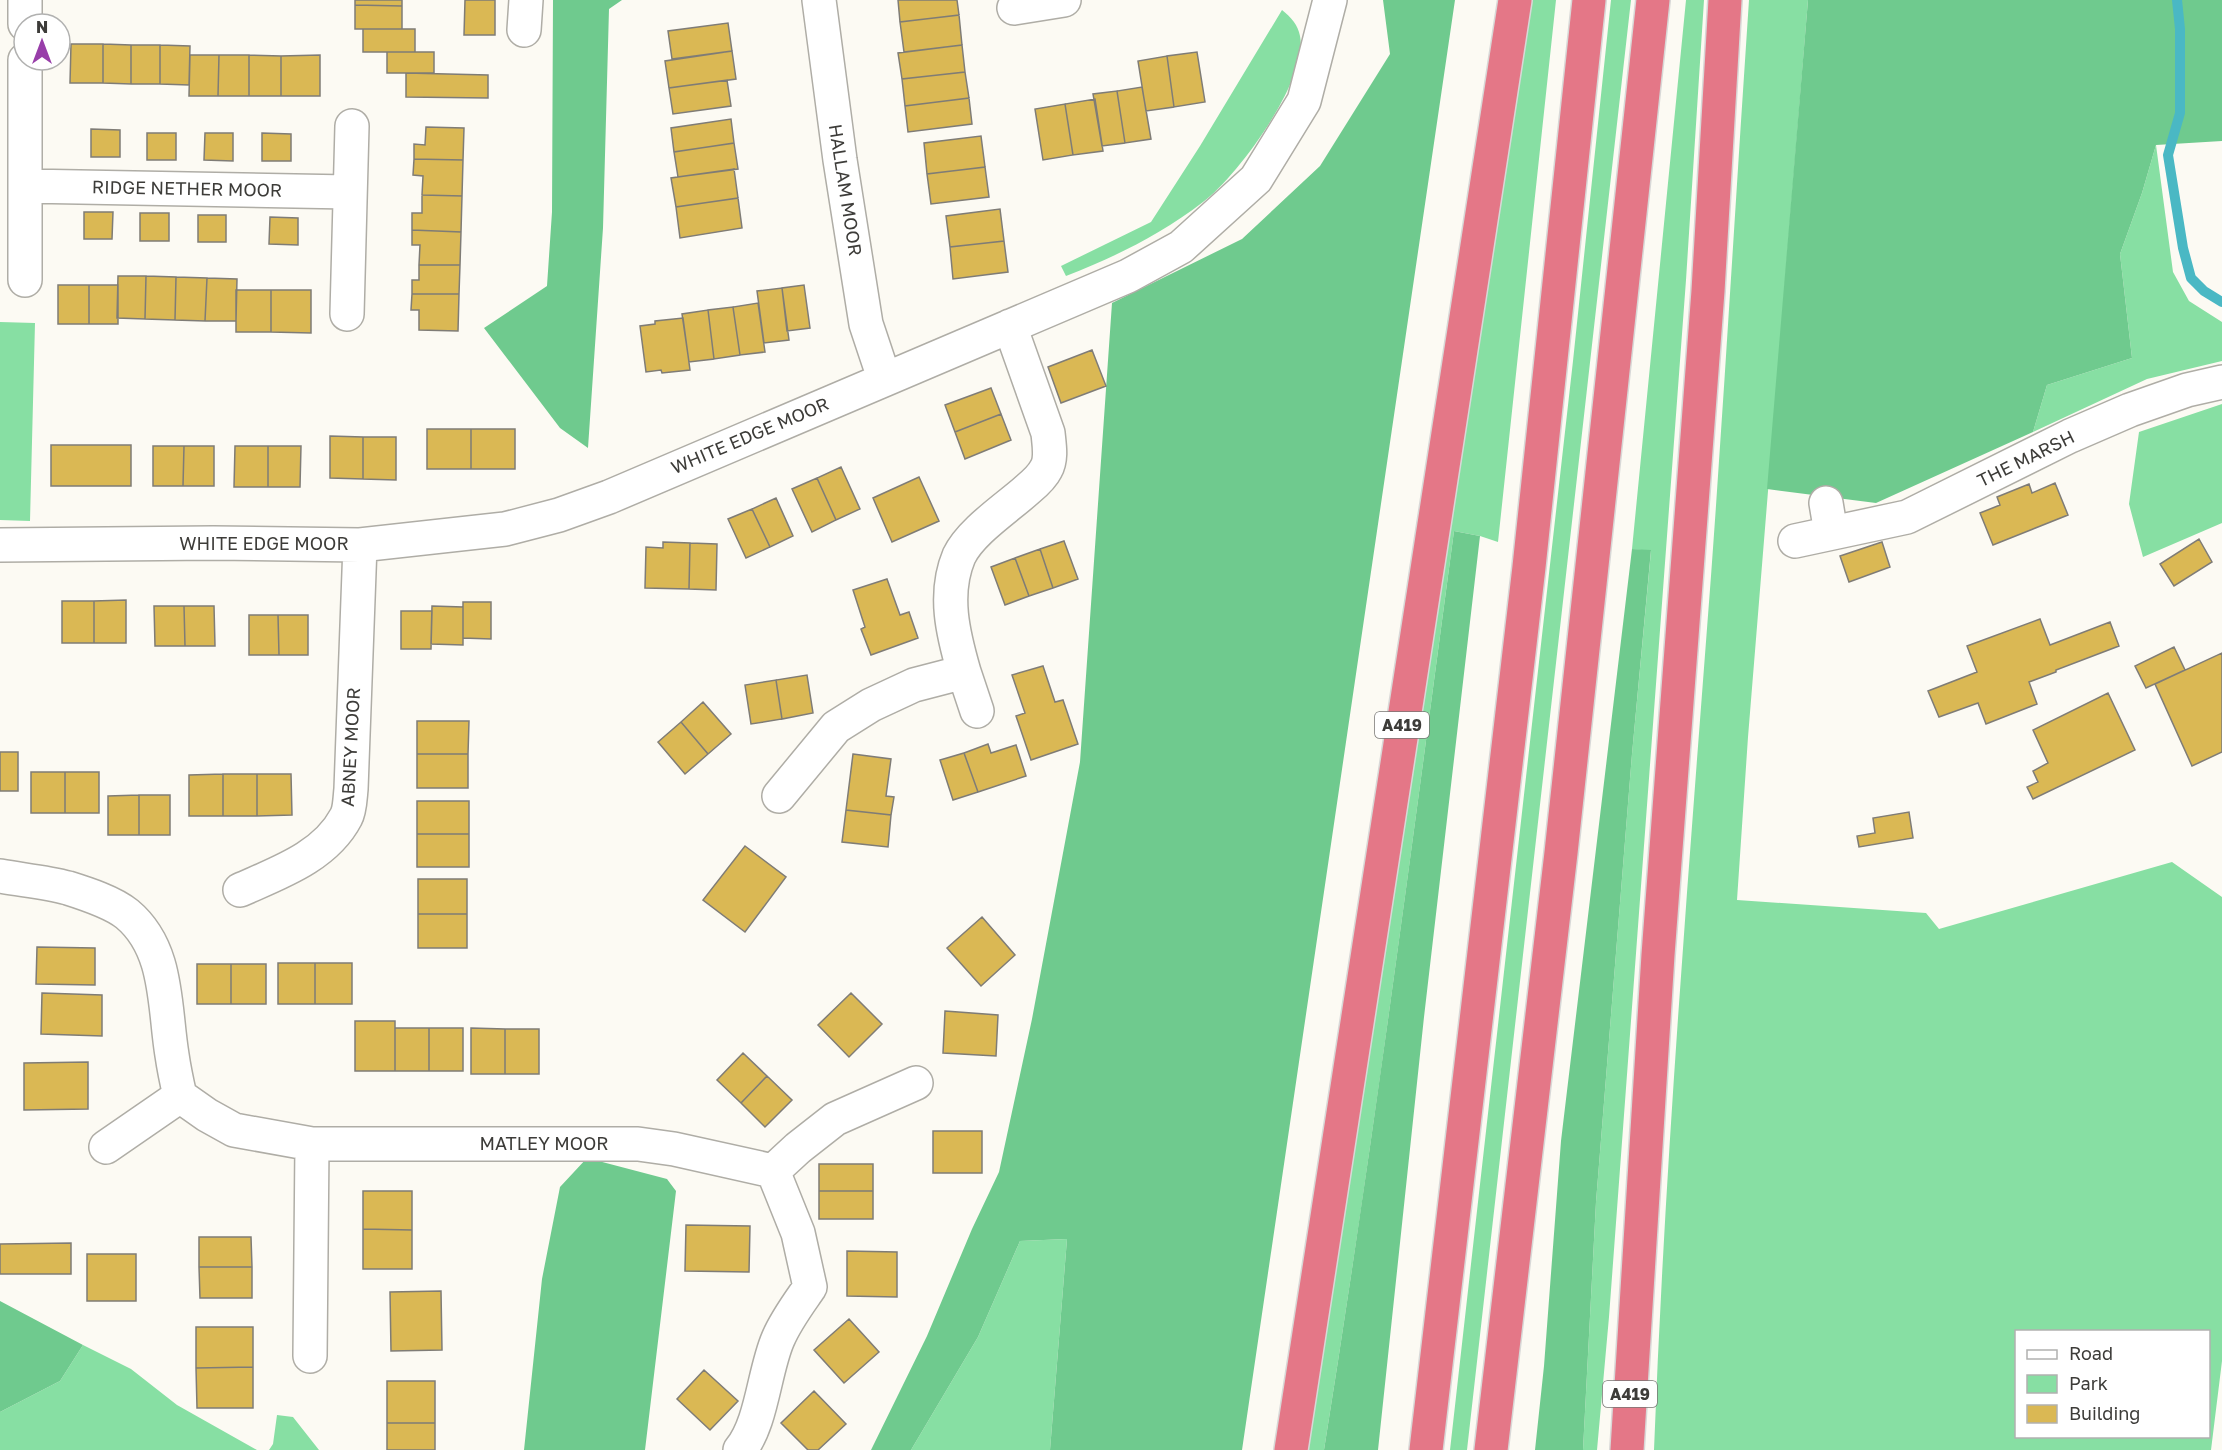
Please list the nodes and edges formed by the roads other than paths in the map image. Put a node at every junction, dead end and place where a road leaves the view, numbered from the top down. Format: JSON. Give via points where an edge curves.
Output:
{"nodes":[{"id":1,"x":819,"y":0,"type":"edge"},
{"id":2,"x":1064,"y":0,"type":"edge"},
{"id":3,"x":1330,"y":0,"type":"edge"},
{"id":4,"x":1515,"y":0,"type":"edge"},
{"id":5,"x":1589,"y":0,"type":"edge"},
{"id":6,"x":1653,"y":0,"type":"edge"},
{"id":7,"x":1725,"y":0,"type":"edge"},
{"id":8,"x":1014,"y":8,"type":"dead end"},
{"id":9,"x":25,"y":72,"type":"edge"},
{"id":10,"x":351,"y":126,"type":"dead end"},
{"id":11,"x":25,"y":186,"type":"junction"},
{"id":12,"x":349,"y":192,"type":"junction"},
{"id":13,"x":25,"y":280,"type":"dead end"},
{"id":14,"x":347,"y":314,"type":"dead end"},
{"id":15,"x":1010,"y":326,"type":"junction"},
{"id":16,"x":884,"y":378,"type":"junction"},
{"id":17,"x":2222,"y":382,"type":"edge"},
{"id":18,"x":1795,"y":541,"type":"dead end"},
{"id":19,"x":0,"y":544,"type":"edge"},
{"id":20,"x":360,"y":545,"type":"junction"},
{"id":21,"x":964,"y":672,"type":"junction"},
{"id":22,"x":977,"y":711,"type":"dead end"},
{"id":23,"x":779,"y":796,"type":"dead end"},
{"id":24,"x":0,"y":876,"type":"edge"},
{"id":25,"x":240,"y":890,"type":"dead end"},
{"id":26,"x":916,"y":1083,"type":"dead end"},
{"id":27,"x":180,"y":1096,"type":"junction"},
{"id":28,"x":312,"y":1144,"type":"junction"},
{"id":29,"x":106,"y":1147,"type":"dead end"},
{"id":30,"x":774,"y":1172,"type":"junction"},
{"id":31,"x":310,"y":1356,"type":"dead end"},
{"id":32,"x":740,"y":1450,"type":"edge"},
{"id":33,"x":1291,"y":1450,"type":"edge"},
{"id":34,"x":1426,"y":1450,"type":"edge"},
{"id":35,"x":1491,"y":1450,"type":"edge"},
{"id":36,"x":1627,"y":1450,"type":"edge"}],
"edges":[{"from":1,"to":16,"type":"street","name":"HALLAM MOOR","via":[[866,324]]},
{"from":2,"to":8,"type":"street"},
{"from":3,"to":15,"type":"street","name":"WHITE EDGE MOOR","via":[[1304,101],[1256,179],[1181,247],[1128,276]]},
{"from":4,"to":33,"type":"highway","number":"A419"},
{"from":5,"to":34,"type":"highway","via":[[1529,567]]},
{"from":6,"to":35,"type":"highway"},
{"from":7,"to":36,"type":"highway","number":"A419"},
{"from":9,"to":11,"type":"street"},
{"from":10,"to":12,"type":"street"},
{"from":11,"to":12,"type":"street","name":"RIDGE NETHER MOOR"},
{"from":11,"to":13,"type":"street"},
{"from":12,"to":14,"type":"street"},
{"from":15,"to":16,"type":"street","name":"WHITE EDGE MOOR"},
{"from":15,"to":21,"type":"street","via":[[1048,433],[1050,449],[1047,468],[1035,482],[970,540],[960,554],[950,600]]},
{"from":16,"to":20,"type":"street","name":"WHITE EDGE MOOR","via":[[559,515],[506,529]]},
{"from":17,"to":18,"type":"street","name":"THE MARSH","via":[[2130,410],[1907,517],[1828,518]]},
{"from":19,"to":20,"type":"street","name":"WHITE EDGE MOOR"},
{"from":20,"to":25,"type":"street","name":"ABNEY MOOR","via":[[347,816],[329,839],[302,862]]},
{"from":21,"to":22,"type":"street"},
{"from":21,"to":23,"type":"street","via":[[914,685],[836,727]]},
{"from":24,"to":27,"type":"street","via":[[67,888],[101,900],[126,913],[144,932],[157,958],[164,987]]},
{"from":26,"to":30,"type":"street","via":[[835,1119]]},
{"from":27,"to":28,"type":"street","name":"MATLEY MOOR","via":[[234,1130]]},
{"from":27,"to":29,"type":"street"},
{"from":28,"to":30,"type":"street","name":"MATLEY MOOR","via":[[638,1144]]},
{"from":28,"to":31,"type":"street"},
{"from":30,"to":32,"type":"street","via":[[798,1233],[810,1287],[778,1339],[756,1417]]}]}
